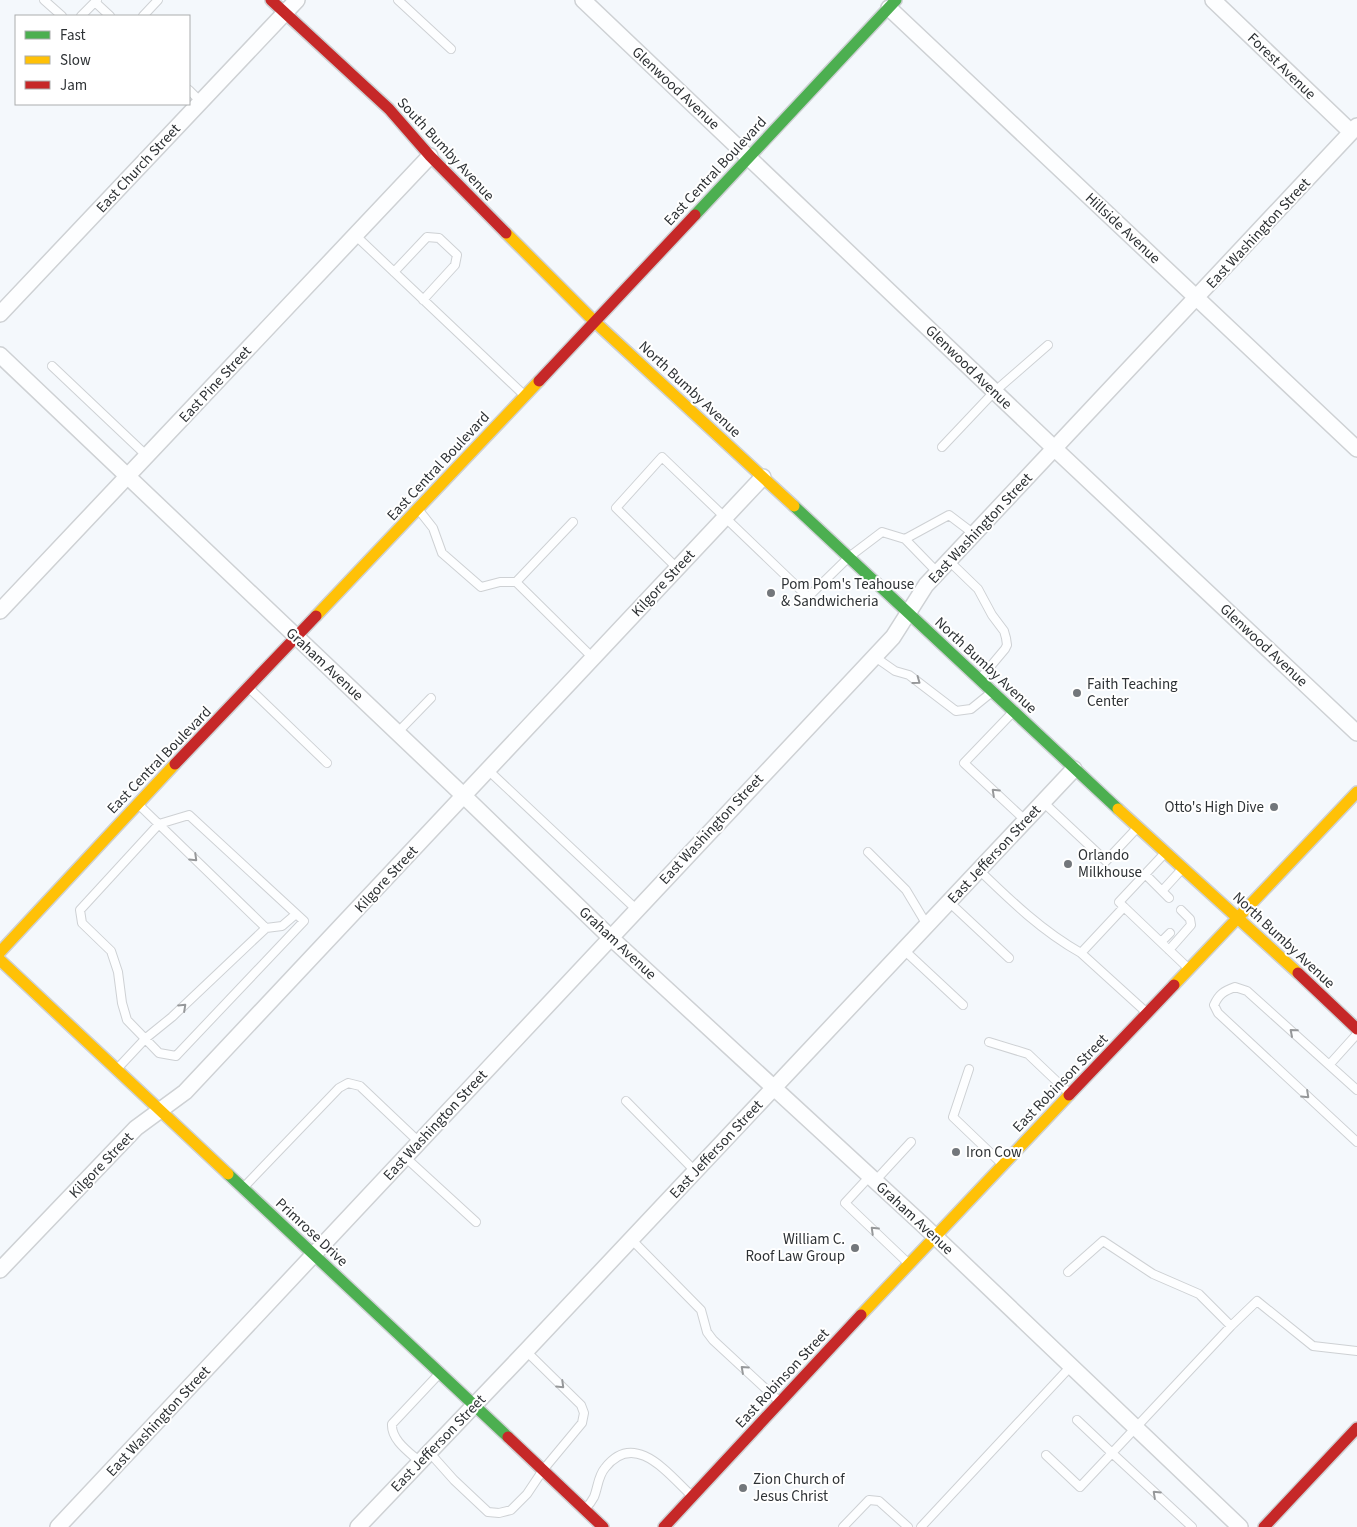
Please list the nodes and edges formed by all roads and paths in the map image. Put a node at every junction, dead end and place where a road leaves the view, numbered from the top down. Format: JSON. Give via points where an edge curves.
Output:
{"nodes":[{"id":1,"x":44,"y":0,"type":"edge"},
{"id":2,"x":158,"y":0,"type":"edge"},
{"id":3,"x":271,"y":0,"type":"edge"},
{"id":4,"x":297,"y":0,"type":"edge"},
{"id":5,"x":398,"y":0,"type":"edge"},
{"id":6,"x":583,"y":0,"type":"edge"},
{"id":7,"x":1213,"y":0,"type":"edge"},
{"id":8,"x":96,"y":1,"type":"edge"},
{"id":9,"x":892,"y":4,"type":"edge"},
{"id":10,"x":285,"y":13,"type":"junction"},
{"id":11,"x":61,"y":15,"type":"edge"},
{"id":12,"x":82,"y":15,"type":"edge"},
{"id":13,"x":109,"y":15,"type":"edge"},
{"id":14,"x":144,"y":15,"type":"edge"},
{"id":15,"x":451,"y":49,"type":"dead end"},
{"id":16,"x":190,"y":91,"type":"edge"},
{"id":17,"x":201,"y":102,"type":"junction"},
{"id":18,"x":1354,"y":129,"type":"edge"},
{"id":19,"x":430,"y":156,"type":"junction"},
{"id":20,"x":749,"y":157,"type":"junction"},
{"id":21,"x":355,"y":235,"type":"junction"},
{"id":22,"x":394,"y":272,"type":"junction"},
{"id":23,"x":1197,"y":298,"type":"junction"},
{"id":24,"x":423,"y":300,"type":"junction"},
{"id":25,"x":0,"y":314,"type":"edge"},
{"id":26,"x":595,"y":322,"type":"junction"},
{"id":27,"x":1048,"y":345,"type":"dead end"},
{"id":28,"x":0,"y":355,"type":"edge"},
{"id":29,"x":52,"y":366,"type":"dead end"},
{"id":30,"x":994,"y":392,"type":"junction"},
{"id":31,"x":524,"y":396,"type":"junction"},
{"id":32,"x":942,"y":447,"type":"dead end"},
{"id":33,"x":1054,"y":448,"type":"junction"},
{"id":34,"x":1357,"y":450,"type":"edge"},
{"id":35,"x":146,"y":456,"type":"junction"},
{"id":36,"x":763,"y":476,"type":"junction"},
{"id":37,"x":127,"y":477,"type":"junction"},
{"id":38,"x":418,"y":509,"type":"junction"},
{"id":39,"x":725,"y":517,"type":"junction"},
{"id":40,"x":573,"y":522,"type":"dead end"},
{"id":41,"x":974,"y":534,"type":"junction"},
{"id":42,"x":905,"y":539,"type":"junction"},
{"id":43,"x":849,"y":557,"type":"junction"},
{"id":44,"x":949,"y":561,"type":"junction"},
{"id":45,"x":677,"y":568,"type":"junction"},
{"id":46,"x":938,"y":573,"type":"junction"},
{"id":47,"x":516,"y":582,"type":"junction"},
{"id":48,"x":0,"y":611,"type":"edge"},
{"id":49,"x":909,"y":613,"type":"junction"},
{"id":50,"x":297,"y":638,"type":"junction"},
{"id":51,"x":875,"y":657,"type":"junction"},
{"id":52,"x":593,"y":658,"type":"junction"},
{"id":53,"x":979,"y":680,"type":"junction"},
{"id":54,"x":249,"y":688,"type":"junction"},
{"id":55,"x":992,"y":692,"type":"junction"},
{"id":56,"x":431,"y":698,"type":"dead end"},
{"id":57,"x":1013,"y":712,"type":"junction"},
{"id":58,"x":398,"y":732,"type":"junction"},
{"id":59,"x":1357,"y":733,"type":"edge"},
{"id":60,"x":327,"y":763,"type":"dead end"},
{"id":61,"x":1074,"y":769,"type":"junction"},
{"id":62,"x":488,"y":770,"type":"junction"},
{"id":63,"x":1357,"y":792,"type":"edge"},
{"id":64,"x":464,"y":796,"type":"junction"},
{"id":65,"x":1043,"y":802,"type":"junction"},
{"id":66,"x":138,"y":804,"type":"junction"},
{"id":67,"x":1026,"y":821,"type":"junction"},
{"id":68,"x":159,"y":824,"type":"junction"},
{"id":69,"x":1138,"y":827,"type":"junction"},
{"id":70,"x":868,"y":852,"type":"dead end"},
{"id":71,"x":1166,"y":852,"type":"junction"},
{"id":72,"x":1184,"y":868,"type":"junction"},
{"id":73,"x":979,"y":870,"type":"junction"},
{"id":74,"x":1145,"y":874,"type":"junction"},
{"id":75,"x":1162,"y":891,"type":"junction"},
{"id":76,"x":1169,"y":898,"type":"dead end"},
{"id":77,"x":949,"y":902,"type":"junction"},
{"id":78,"x":1124,"y":907,"type":"junction"},
{"id":79,"x":636,"y":909,"type":"junction"},
{"id":80,"x":296,"y":914,"type":"junction"},
{"id":81,"x":1238,"y":918,"type":"junction"},
{"id":82,"x":1180,"y":922,"type":"dead end"},
{"id":83,"x":927,"y":926,"type":"junction"},
{"id":84,"x":266,"y":928,"type":"junction"},
{"id":85,"x":1170,"y":933,"type":"dead end"},
{"id":86,"x":610,"y":937,"type":"junction"},
{"id":87,"x":1161,"y":942,"type":"junction"},
{"id":88,"x":904,"y":950,"type":"junction"},
{"id":89,"x":1169,"y":950,"type":"junction"},
{"id":90,"x":0,"y":952,"type":"edge"},
{"id":91,"x":1081,"y":953,"type":"junction"},
{"id":92,"x":1009,"y":958,"type":"dead end"},
{"id":93,"x":0,"y":960,"type":"edge"},
{"id":94,"x":1189,"y":969,"type":"junction"},
{"id":95,"x":963,"y":1005,"type":"dead end"},
{"id":96,"x":1147,"y":1014,"type":"junction"},
{"id":97,"x":1357,"y":1029,"type":"edge"},
{"id":98,"x":1357,"y":1034,"type":"edge"},
{"id":99,"x":146,"y":1038,"type":"junction"},
{"id":100,"x":989,"y":1042,"type":"dead end"},
{"id":101,"x":1330,"y":1064,"type":"junction"},
{"id":102,"x":969,"y":1069,"type":"dead end"},
{"id":103,"x":116,"y":1070,"type":"junction"},
{"id":104,"x":774,"y":1087,"type":"junction"},
{"id":105,"x":1357,"y":1090,"type":"edge"},
{"id":106,"x":1071,"y":1095,"type":"junction"},
{"id":107,"x":626,"y":1101,"type":"dead end"},
{"id":108,"x":160,"y":1111,"type":"junction"},
{"id":109,"x":420,"y":1142,"type":"junction"},
{"id":110,"x":911,"y":1142,"type":"dead end"},
{"id":111,"x":1357,"y":1142,"type":"edge"},
{"id":112,"x":405,"y":1157,"type":"junction"},
{"id":113,"x":1003,"y":1165,"type":"junction"},
{"id":114,"x":695,"y":1171,"type":"junction"},
{"id":115,"x":873,"y":1178,"type":"junction"},
{"id":116,"x":243,"y":1188,"type":"junction"},
{"id":117,"x":476,"y":1222,"type":"dead end"},
{"id":118,"x":934,"y":1236,"type":"junction"},
{"id":119,"x":631,"y":1239,"type":"junction"},
{"id":120,"x":315,"y":1254,"type":"junction"},
{"id":121,"x":909,"y":1264,"type":"junction"},
{"id":122,"x":0,"y":1270,"type":"edge"},
{"id":123,"x":1068,"y":1272,"type":"dead end"},
{"id":124,"x":1231,"y":1326,"type":"junction"},
{"id":125,"x":1357,"y":1351,"type":"edge"},
{"id":126,"x":526,"y":1352,"type":"junction"},
{"id":127,"x":1071,"y":1366,"type":"junction"},
{"id":128,"x":441,"y":1373,"type":"junction"},
{"id":129,"x":780,"y":1402,"type":"junction"},
{"id":130,"x":474,"y":1404,"type":"junction"},
{"id":131,"x":1077,"y":1420,"type":"dead end"},
{"id":132,"x":1136,"y":1428,"type":"junction"},
{"id":133,"x":1357,"y":1428,"type":"edge"},
{"id":134,"x":1112,"y":1453,"type":"junction"},
{"id":135,"x":1046,"y":1455,"type":"dead end"},
{"id":136,"x":424,"y":1457,"type":"junction"},
{"id":137,"x":543,"y":1470,"type":"junction"},
{"id":138,"x":692,"y":1496,"type":"junction"},
{"id":139,"x":585,"y":1510,"type":"junction"},
{"id":140,"x":58,"y":1527,"type":"edge"},
{"id":141,"x":358,"y":1527,"type":"edge"},
{"id":142,"x":603,"y":1527,"type":"edge"},
{"id":143,"x":664,"y":1527,"type":"edge"},
{"id":144,"x":843,"y":1527,"type":"edge"},
{"id":145,"x":908,"y":1527,"type":"edge"},
{"id":146,"x":921,"y":1527,"type":"edge"},
{"id":147,"x":1192,"y":1527,"type":"edge"},
{"id":148,"x":1240,"y":1527,"type":"edge"},
{"id":149,"x":1264,"y":1527,"type":"edge"}],
"edges":[{"from":1,"to":11,"type":"lane"},
{"from":2,"to":14,"type":"lane"},
{"from":3,"to":10,"type":"street","name":"South Bumby Avenue"},
{"from":4,"to":10,"type":"street","name":"East Church Street"},
{"from":5,"to":15,"type":"lane"},
{"from":6,"to":20,"type":"street","name":"Glenwood Avenue"},
{"from":7,"to":18,"type":"street","name":"Forest Avenue"},
{"from":8,"to":12,"type":"lane"},
{"from":8,"to":13,"type":"lane"},
{"from":9,"to":20,"type":"street","name":"East Central Boulevard"},
{"from":9,"to":23,"type":"street","name":"Hillside Avenue"},
{"from":10,"to":17,"type":"street","name":"East Church Street"},
{"from":10,"to":19,"type":"street","name":"South Bumby Avenue","via":[[389,109]]},
{"from":16,"to":17,"type":"lane"},
{"from":17,"to":25,"type":"street","name":"East Church Street"},
{"from":18,"to":23,"type":"street","name":"East Washington Street"},
{"from":19,"to":21,"type":"street","name":"East Pine Street"},
{"from":19,"to":26,"type":"street","name":"South Bumby Avenue"},
{"from":20,"to":26,"type":"street","name":"East Central Boulevard"},
{"from":20,"to":30,"type":"street","name":"Glenwood Avenue"},
{"from":21,"to":22,"type":"lane"},
{"from":21,"to":35,"type":"street","name":"East Pine Street"},
{"from":22,"to":24,"type":"lane"},
{"from":22,"to":24,"type":"lane","via":[[427,237],[438,238],[457,255],[455,265]]},
{"from":23,"to":33,"type":"street","name":"East Washington Street"},
{"from":23,"to":34,"type":"street","name":"Hillside Avenue"},
{"from":24,"to":31,"type":"lane"},
{"from":26,"to":31,"type":"street","name":"East Central Boulevard"},
{"from":26,"to":36,"type":"street","name":"North Bumby Avenue"},
{"from":27,"to":30,"type":"lane"},
{"from":28,"to":37,"type":"street","name":"Graham Avenue"},
{"from":29,"to":35,"type":"lane"},
{"from":30,"to":32,"type":"lane"},
{"from":30,"to":33,"type":"street","name":"Glenwood Avenue"},
{"from":31,"to":38,"type":"street","name":"East Central Boulevard"},
{"from":33,"to":41,"type":"street","name":"East Washington Street"},
{"from":33,"to":59,"type":"street","name":"Glenwood Avenue"},
{"from":35,"to":37,"type":"street","name":"East Pine Street"},
{"from":36,"to":39,"type":"street","name":"Kilgore Street"},
{"from":36,"to":43,"type":"street","name":"North Bumby Avenue"},
{"from":37,"to":48,"type":"street","name":"East Pine Street"},
{"from":37,"to":50,"type":"street","name":"Graham Avenue"},
{"from":38,"to":47,"type":"lane","via":[[433,528],[442,553],[481,587]]},
{"from":38,"to":50,"type":"street","name":"East Central Boulevard"},
{"from":39,"to":43,"type":"lane","via":[[808,597]]},
{"from":39,"to":45,"type":"street","name":"Kilgore Street"},
{"from":39,"to":45,"type":"lane","via":[[662,457],[616,508]]},
{"from":40,"to":47,"type":"lane"},
{"from":41,"to":42,"type":"lane","via":[[948,515]]},
{"from":41,"to":44,"type":"street","name":"East Washington Street"},
{"from":42,"to":43,"type":"lane","via":[[882,532]]},
{"from":42,"to":46,"type":"lane"},
{"from":43,"to":49,"type":"street","name":"North Bumby Avenue"},
{"from":44,"to":46,"type":"street","name":"East Washington Street"},
{"from":44,"to":53,"type":"lane","via":[[978,589],[1006,638],[1005,649]]},
{"from":45,"to":52,"type":"street","name":"Kilgore Street"},
{"from":46,"to":49,"type":"street","name":"East Washington Street","via":[[926,585]]},
{"from":47,"to":52,"type":"lane"},
{"from":49,"to":51,"type":"street","name":"East Washington Street","via":[[893,638]]},
{"from":49,"to":53,"type":"street","name":"North Bumby Avenue"},
{"from":50,"to":54,"type":"street","name":"East Central Boulevard"},
{"from":50,"to":58,"type":"street","name":"Graham Avenue"},
{"from":51,"to":55,"type":"lane","one_way":true,"via":[[895,671],[909,675],[956,711],[971,709]]},
{"from":51,"to":79,"type":"street","name":"East Washington Street"},
{"from":52,"to":62,"type":"street","name":"Kilgore Street"},
{"from":53,"to":55,"type":"street","name":"North Bumby Avenue"},
{"from":54,"to":60,"type":"lane"},
{"from":54,"to":66,"type":"street","name":"East Central Boulevard"},
{"from":55,"to":57,"type":"street","name":"North Bumby Avenue"},
{"from":56,"to":58,"type":"lane"},
{"from":57,"to":61,"type":"street","name":"North Bumby Avenue"},
{"from":67,"to":57,"type":"lane","one_way":true,"via":[[964,763]]},
{"from":58,"to":64,"type":"street","name":"Graham Avenue"},
{"from":61,"to":65,"type":"street","name":"East Jefferson Street"},
{"from":61,"to":69,"type":"street","name":"North Bumby Avenue"},
{"from":62,"to":64,"type":"street","name":"Kilgore Street"},
{"from":62,"to":79,"type":"lane"},
{"from":63,"to":81,"type":"street","name":"East Robinson Street"},
{"from":64,"to":86,"type":"street","name":"Graham Avenue"},
{"from":64,"to":108,"type":"street","name":"Kilgore Street","via":[[185,1092]]},
{"from":65,"to":67,"type":"street","name":"East Jefferson Street"},
{"from":65,"to":69,"type":"lane","via":[[1106,861]]},
{"from":66,"to":68,"type":"lane"},
{"from":66,"to":90,"type":"street","name":"East Central Boulevard"},
{"from":67,"to":73,"type":"street","name":"East Jefferson Street"},
{"from":68,"to":80,"type":"lane","via":[[189,815]]},
{"from":68,"to":84,"type":"lane","one_way":true},
{"from":68,"to":99,"type":"lane","via":[[80,910],[82,923],[111,951],[127,1020]]},
{"from":69,"to":71,"type":"street","name":"North Bumby Avenue"},
{"from":70,"to":83,"type":"lane","via":[[906,890]]},
{"from":71,"to":72,"type":"street","name":"North Bumby Avenue"},
{"from":71,"to":74,"type":"lane"},
{"from":72,"to":75,"type":"lane"},
{"from":72,"to":81,"type":"street","name":"North Bumby Avenue"},
{"from":73,"to":77,"type":"street","name":"East Jefferson Street"},
{"from":73,"to":91,"type":"lane","via":[[1017,908]]},
{"from":74,"to":75,"type":"lane"},
{"from":74,"to":78,"type":"lane","via":[[1119,902]]},
{"from":75,"to":76,"type":"lane"},
{"from":77,"to":83,"type":"street","name":"East Jefferson Street"},
{"from":77,"to":92,"type":"lane"},
{"from":78,"to":87,"type":"lane"},
{"from":78,"to":91,"type":"lane"},
{"from":79,"to":86,"type":"street","name":"East Washington Street"},
{"from":80,"to":84,"type":"lane","via":[[282,926]]},
{"from":80,"to":99,"type":"lane","via":[[304,921],[176,1056],[159,1053]]},
{"from":81,"to":94,"type":"street","name":"East Robinson Street"},
{"from":81,"to":97,"type":"street","name":"North Bumby Avenue"},
{"from":82,"to":89,"type":"lane","via":[[1184,912],[1191,925]]},
{"from":83,"to":88,"type":"street","name":"East Jefferson Street"},
{"from":99,"to":84,"type":"lane","one_way":true},
{"from":85,"to":87,"type":"lane"},
{"from":86,"to":104,"type":"street","name":"Graham Avenue"},
{"from":86,"to":109,"type":"street","name":"East Washington Street"},
{"from":87,"to":89,"type":"lane"},
{"from":88,"to":95,"type":"lane"},
{"from":88,"to":104,"type":"street","name":"East Jefferson Street"},
{"from":89,"to":94,"type":"lane"},
{"from":91,"to":96,"type":"lane"},
{"from":93,"to":103,"type":"street","name":"Primrose Drive"},
{"from":94,"to":96,"type":"street","name":"East Robinson Street"},
{"from":96,"to":106,"type":"street","name":"East Robinson Street"},
{"from":98,"to":101,"type":"lane"},
{"from":99,"to":103,"type":"lane"},
{"from":100,"to":106,"type":"lane","via":[[1028,1054]]},
{"from":101,"to":105,"type":"lane"},
{"from":101,"to":111,"type":"lane","one_way":true,"via":[[1246,991],[1235,987],[1222,992],[1217,998],[1214,1005],[1218,1013]]},
{"from":102,"to":113,"type":"lane","via":[[953,1117]]},
{"from":103,"to":108,"type":"street","name":"Primrose Drive"},
{"from":104,"to":114,"type":"street","name":"East Jefferson Street"},
{"from":104,"to":115,"type":"street","name":"Graham Avenue"},
{"from":106,"to":113,"type":"street","name":"East Robinson Street"},
{"from":107,"to":114,"type":"lane"},
{"from":108,"to":116,"type":"street","name":"Primrose Drive"},
{"from":108,"to":122,"type":"street","name":"Kilgore Street","via":[[136,1128]]},
{"from":109,"to":112,"type":"street","name":"East Washington Street"},
{"from":109,"to":116,"type":"lane","via":[[360,1086],[348,1083],[339,1088]]},
{"from":110,"to":115,"type":"lane"},
{"from":112,"to":117,"type":"lane"},
{"from":112,"to":120,"type":"street","name":"East Washington Street"},
{"from":113,"to":118,"type":"street","name":"East Robinson Street"},
{"from":114,"to":119,"type":"street","name":"East Jefferson Street"},
{"from":115,"to":118,"type":"street","name":"Graham Avenue"},
{"from":121,"to":115,"type":"lane","one_way":true,"via":[[846,1203]]},
{"from":116,"to":120,"type":"street","name":"Primrose Drive"},
{"from":118,"to":121,"type":"street","name":"East Robinson Street"},
{"from":118,"to":127,"type":"street","name":"Graham Avenue"},
{"from":119,"to":126,"type":"street","name":"East Jefferson Street"},
{"from":129,"to":119,"type":"lane","one_way":true,"via":[[713,1340],[701,1310]]},
{"from":120,"to":128,"type":"street","name":"Primrose Drive"},
{"from":120,"to":140,"type":"street","name":"East Washington Street"},
{"from":121,"to":129,"type":"street","name":"East Robinson Street"},
{"from":123,"to":124,"type":"lane","via":[[1103,1241],[1153,1274],[1199,1294]]},
{"from":124,"to":125,"type":"lane","via":[[1257,1301],[1313,1346]]},
{"from":124,"to":132,"type":"lane"},
{"from":126,"to":130,"type":"street","name":"East Jefferson Street"},
{"from":126,"to":137,"type":"lane","one_way":true,"via":[[581,1405],[584,1413],[582,1423]]},
{"from":127,"to":132,"type":"street","name":"Graham Avenue"},
{"from":127,"to":146,"type":"lane"},
{"from":128,"to":130,"type":"street","name":"Primrose Drive"},
{"from":128,"to":136,"type":"lane","via":[[392,1424],[394,1436]]},
{"from":129,"to":138,"type":"street","name":"East Robinson Street"},
{"from":130,"to":136,"type":"street","name":"East Jefferson Street"},
{"from":130,"to":137,"type":"street","name":"Primrose Drive"},
{"from":131,"to":134,"type":"lane"},
{"from":132,"to":134,"type":"lane"},
{"from":132,"to":148,"type":"street","name":"Graham Avenue"},
{"from":133,"to":149,"type":"street"},
{"from":134,"to":135,"type":"lane","via":[[1080,1487]]},
{"from":147,"to":134,"type":"lane","one_way":true},
{"from":136,"to":137,"type":"lane","via":[[488,1512],[511,1510]]},
{"from":136,"to":141,"type":"street","name":"East Jefferson Street"},
{"from":137,"to":139,"type":"street","name":"Primrose Drive"},
{"from":138,"to":139,"type":"lane","via":[[651,1458],[630,1452],[604,1468]]},
{"from":138,"to":143,"type":"street","name":"East Robinson Street"},
{"from":139,"to":142,"type":"street","name":"Primrose Drive"},
{"from":144,"to":145,"type":"lane","via":[[869,1500],[880,1501]]}]}
